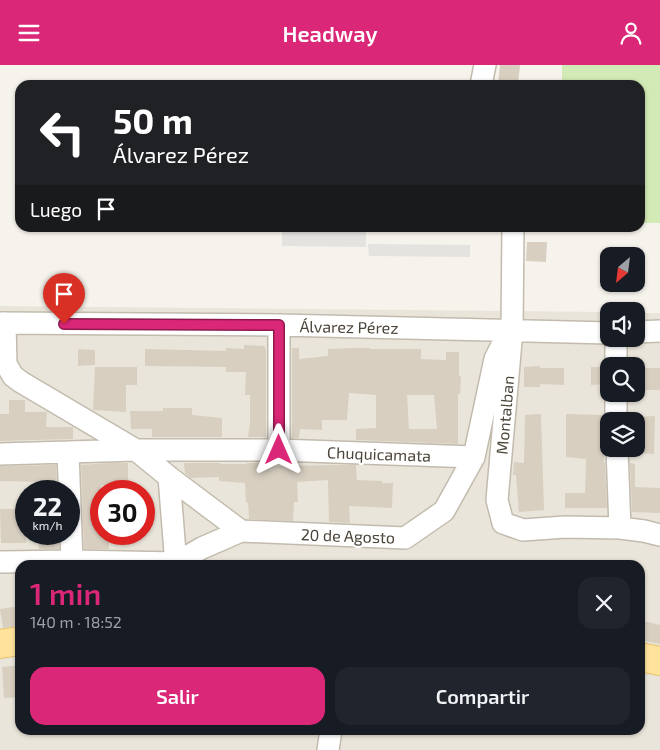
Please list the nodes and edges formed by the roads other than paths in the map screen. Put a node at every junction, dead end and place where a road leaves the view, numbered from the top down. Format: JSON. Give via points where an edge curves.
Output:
{"nodes":[{"id":1,"x":485,"y":65,"type":"edge"},
{"id":2,"x":481,"y":80,"type":"edge"},
{"id":3,"x":513,"y":232,"type":"edge"},
{"id":4,"x":3,"y":323,"type":"edge"},
{"id":5,"x":279,"y":325,"type":"junction"},
{"id":6,"x":512,"y":330,"type":"junction"},
{"id":7,"x":660,"y":331,"type":"edge"},
{"id":8,"x":645,"y":332,"type":"edge"},
{"id":9,"x":600,"y":333,"type":"edge"},
{"id":10,"x":136,"y":450,"type":"junction"},
{"id":11,"x":279,"y":450,"type":"junction"},
{"id":12,"x":68,"y":452,"type":"junction"},
{"id":13,"x":0,"y":454,"type":"edge"},
{"id":14,"x":474,"y":457,"type":"junction"},
{"id":15,"x":617,"y":457,"type":"edge"},
{"id":16,"x":169,"y":477,"type":"junction"},
{"id":17,"x":620,"y":528,"type":"junction"},
{"id":18,"x":241,"y":531,"type":"junction"},
{"id":19,"x":660,"y":535,"type":"edge"},
{"id":20,"x":72,"y":560,"type":"edge"},
{"id":21,"x":176,"y":560,"type":"edge"},
{"id":22,"x":182,"y":560,"type":"edge"},
{"id":23,"x":0,"y":562,"type":"edge"},
{"id":24,"x":15,"y":562,"type":"edge"},
{"id":25,"x":15,"y":642,"type":"edge"},
{"id":26,"x":0,"y":644,"type":"edge"},
{"id":27,"x":645,"y":658,"type":"edge"},
{"id":28,"x":660,"y":661,"type":"edge"},
{"id":29,"x":330,"y":735,"type":"edge"},
{"id":30,"x":328,"y":750,"type":"edge"}],
"edges":[{"from":1,"to":2,"type":"street"},
{"from":3,"to":6,"type":"street","name":"Montalban"},
{"from":4,"to":5,"type":"street","name":"Álvarez Pérez"},
{"from":4,"to":10,"type":"street","via":[[6,364],[13,376]]},
{"from":5,"to":6,"type":"street","name":"Álvarez Pérez"},
{"from":5,"to":11,"type":"street"},
{"from":6,"to":9,"type":"street","name":"Álvarez Pérez"},
{"from":6,"to":14,"type":"street","via":[[495,359]]},
{"from":6,"to":17,"type":"street","name":"Montalban","via":[[497,500],[504,523],[523,530]]},
{"from":7,"to":8,"type":"street"},
{"from":10,"to":11,"type":"street","name":"Chuquicamata"},
{"from":10,"to":12,"type":"street","name":"Chuquicamata"},
{"from":10,"to":16,"type":"street"},
{"from":11,"to":14,"type":"street","name":"Chuquicamata"},
{"from":12,"to":13,"type":"street","name":"Chuquicamata"},
{"from":12,"to":20,"type":"street"},
{"from":14,"to":18,"type":"street","name":"20 de Agosto","via":[[444,511],[405,538]]},
{"from":15,"to":17,"type":"street"},
{"from":16,"to":18,"type":"street"},
{"from":16,"to":21,"type":"street"},
{"from":17,"to":19,"type":"street"},
{"from":18,"to":22,"type":"street","name":"20 de Agosto"},
{"from":23,"to":24,"type":"street"},
{"from":25,"to":26,"type":"main road"},
{"from":27,"to":28,"type":"main road"},
{"from":29,"to":30,"type":"street"}]}
